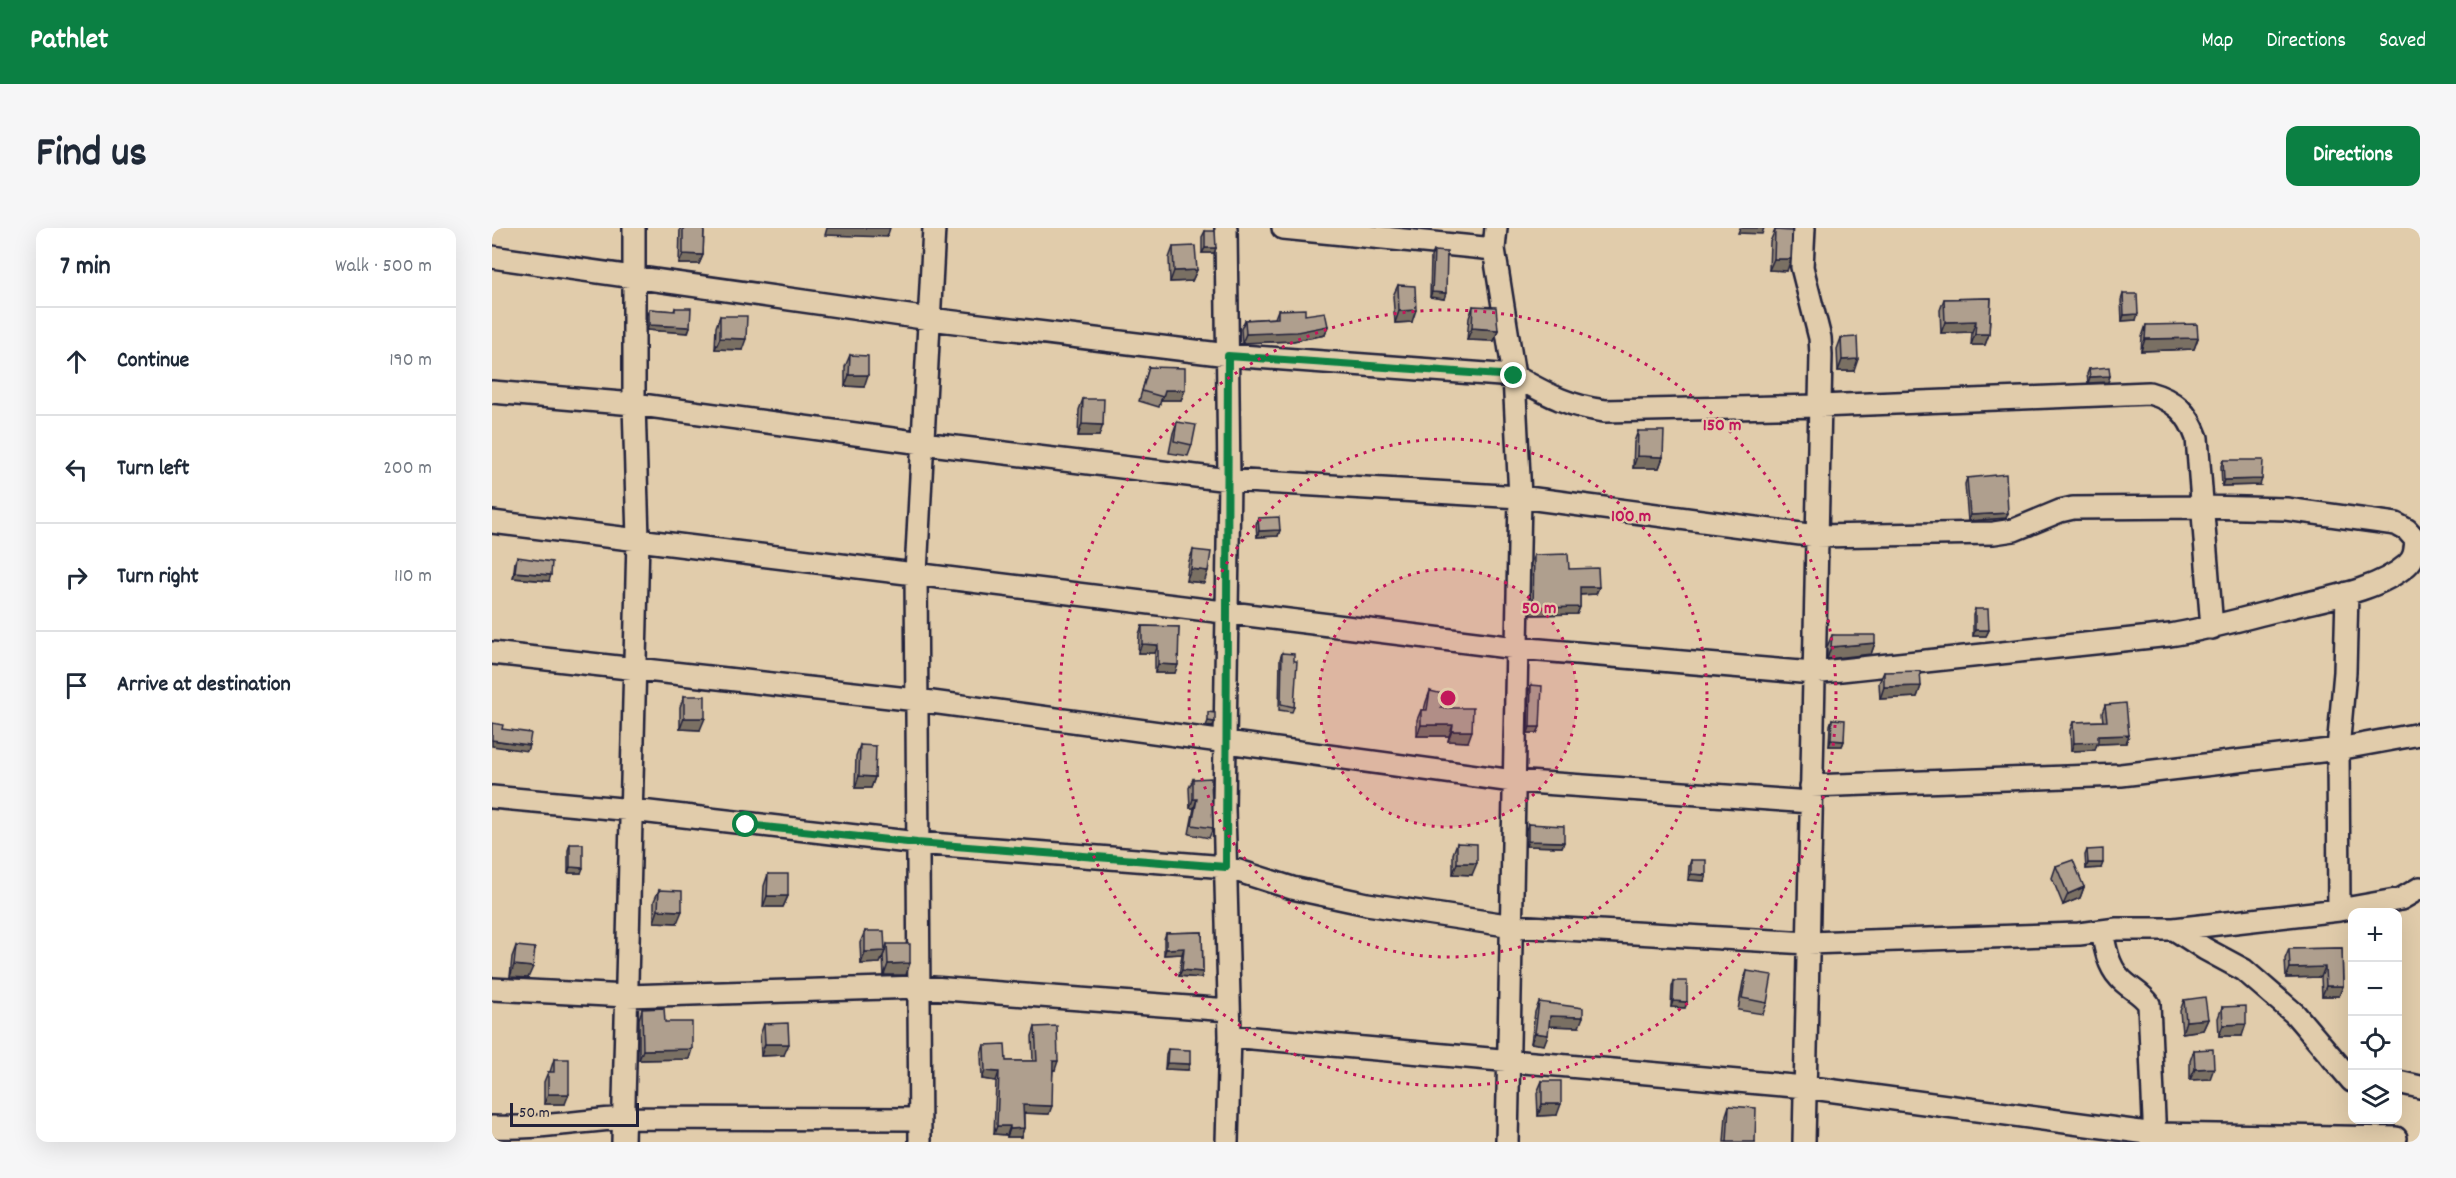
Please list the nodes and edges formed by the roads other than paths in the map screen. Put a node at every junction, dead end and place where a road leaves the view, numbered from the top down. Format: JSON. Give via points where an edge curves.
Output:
{"nodes":[{"id":1,"x":634,"y":228,"type":"edge"},
{"id":2,"x":934,"y":228,"type":"edge"},
{"id":3,"x":1226,"y":228,"type":"edge"},
{"id":4,"x":1282,"y":228,"type":"edge"},
{"id":5,"x":1496,"y":228,"type":"edge"},
{"id":6,"x":1804,"y":228,"type":"edge"},
{"id":7,"x":1494,"y":249,"type":"junction"},
{"id":8,"x":492,"y":257,"type":"edge"},
{"id":9,"x":634,"y":277,"type":"junction"},
{"id":10,"x":930,"y":319,"type":"junction"},
{"id":11,"x":1228,"y":356,"type":"junction"},
{"id":12,"x":1514,"y":376,"type":"junction"},
{"id":13,"x":492,"y":392,"type":"edge"},
{"id":14,"x":634,"y":404,"type":"junction"},
{"id":15,"x":1819,"y":406,"type":"junction"},
{"id":16,"x":922,"y":443,"type":"junction"},
{"id":17,"x":1229,"y":480,"type":"junction"},
{"id":18,"x":1520,"y":497,"type":"junction"},
{"id":19,"x":2203,"y":507,"type":"junction"},
{"id":20,"x":492,"y":522,"type":"edge"},
{"id":21,"x":1816,"y":536,"type":"junction"},
{"id":22,"x":638,"y":539,"type":"junction"},
{"id":23,"x":916,"y":573,"type":"junction"},
{"id":24,"x":2347,"y":593,"type":"junction"},
{"id":25,"x":1227,"y":613,"type":"junction"},
{"id":26,"x":2212,"y":628,"type":"junction"},
{"id":27,"x":1516,"y":648,"type":"junction"},
{"id":28,"x":492,"y":653,"type":"edge"},
{"id":29,"x":634,"y":668,"type":"junction"},
{"id":30,"x":1814,"y":673,"type":"junction"},
{"id":31,"x":917,"y":700,"type":"junction"},
{"id":32,"x":2420,"y":734,"type":"edge"},
{"id":33,"x":1226,"y":740,"type":"junction"},
{"id":34,"x":2338,"y":749,"type":"junction"},
{"id":35,"x":1513,"y":781,"type":"junction"},
{"id":36,"x":1811,"y":794,"type":"junction"},
{"id":37,"x":492,"y":798,"type":"edge"},
{"id":38,"x":632,"y":810,"type":"junction"},
{"id":39,"x":917,"y":843,"type":"junction"},
{"id":40,"x":1226,"y":867,"type":"junction"},
{"id":41,"x":2420,"y":888,"type":"edge"},
{"id":42,"x":2339,"y":910,"type":"junction"},
{"id":43,"x":1513,"y":926,"type":"junction"},
{"id":44,"x":2174,"y":929,"type":"junction"},
{"id":45,"x":2102,"y":931,"type":"junction"},
{"id":46,"x":1808,"y":943,"type":"junction"},
{"id":47,"x":919,"y":987,"type":"junction"},
{"id":48,"x":492,"y":989,"type":"edge"},
{"id":49,"x":627,"y":996,"type":"junction"},
{"id":50,"x":1229,"y":1010,"type":"junction"},
{"id":51,"x":1230,"y":1036,"type":"junction"},
{"id":52,"x":1509,"y":1061,"type":"junction"},
{"id":53,"x":2348,"y":1072,"type":"edge"},
{"id":54,"x":2402,"y":1083,"type":"edge"},
{"id":55,"x":1805,"y":1087,"type":"junction"},
{"id":56,"x":2420,"y":1087,"type":"edge"},
{"id":57,"x":624,"y":1118,"type":"junction"},
{"id":58,"x":920,"y":1119,"type":"junction"},
{"id":59,"x":2386,"y":1124,"type":"edge"},
{"id":60,"x":492,"y":1127,"type":"edge"},
{"id":61,"x":2155,"y":1138,"type":"edge"},
{"id":62,"x":2398,"y":1140,"type":"edge"},
{"id":63,"x":623,"y":1142,"type":"edge"},
{"id":64,"x":920,"y":1142,"type":"edge"},
{"id":65,"x":1227,"y":1142,"type":"edge"},
{"id":66,"x":1508,"y":1142,"type":"edge"},
{"id":67,"x":1803,"y":1142,"type":"edge"}],
"edges":[{"from":1,"to":9,"type":"street"},
{"from":2,"to":10,"type":"street"},
{"from":3,"to":11,"type":"street"},
{"from":4,"to":7,"type":"street"},
{"from":5,"to":7,"type":"street"},
{"from":6,"to":15,"type":"street","via":[[1802,267],[1821,346]]},
{"from":7,"to":12,"type":"street"},
{"from":8,"to":9,"type":"street"},
{"from":9,"to":10,"type":"street"},
{"from":9,"to":14,"type":"street"},
{"from":10,"to":11,"type":"street"},
{"from":10,"to":16,"type":"street"},
{"from":11,"to":12,"type":"street"},
{"from":11,"to":17,"type":"street"},
{"from":12,"to":15,"type":"street","via":[[1558,400],[1605,411]]},
{"from":12,"to":18,"type":"street"},
{"from":13,"to":14,"type":"street"},
{"from":14,"to":16,"type":"street"},
{"from":14,"to":22,"type":"street"},
{"from":15,"to":19,"type":"street","via":[[2149,393],[2166,397],[2179,406],[2197,438]]},
{"from":15,"to":21,"type":"street"},
{"from":16,"to":17,"type":"street"},
{"from":16,"to":23,"type":"street"},
{"from":17,"to":18,"type":"street"},
{"from":17,"to":25,"type":"street"},
{"from":18,"to":21,"type":"street"},
{"from":18,"to":27,"type":"street"},
{"from":19,"to":21,"type":"street","via":[[2073,508],[2014,530],[1994,533]]},
{"from":19,"to":24,"type":"street","via":[[2286,509],[2396,524],[2416,540],[2409,564],[2388,578]]},
{"from":19,"to":26,"type":"street"},
{"from":20,"to":22,"type":"street"},
{"from":21,"to":30,"type":"street"},
{"from":22,"to":23,"type":"street"},
{"from":22,"to":29,"type":"street"},
{"from":23,"to":25,"type":"street"},
{"from":23,"to":31,"type":"street"},
{"from":24,"to":26,"type":"street"},
{"from":24,"to":34,"type":"street"},
{"from":25,"to":27,"type":"street"},
{"from":25,"to":33,"type":"street"},
{"from":26,"to":30,"type":"street"},
{"from":27,"to":30,"type":"street"},
{"from":27,"to":35,"type":"street"},
{"from":28,"to":29,"type":"street"},
{"from":29,"to":31,"type":"street"},
{"from":29,"to":38,"type":"street"},
{"from":30,"to":36,"type":"street"},
{"from":31,"to":33,"type":"street"},
{"from":31,"to":39,"type":"street"},
{"from":32,"to":34,"type":"street"},
{"from":33,"to":35,"type":"street"},
{"from":33,"to":40,"type":"street"},
{"from":34,"to":36,"type":"street","via":[[2121,775]]},
{"from":34,"to":42,"type":"street"},
{"from":35,"to":36,"type":"street"},
{"from":35,"to":43,"type":"street"},
{"from":36,"to":46,"type":"street"},
{"from":37,"to":38,"type":"street"},
{"from":38,"to":39,"type":"street"},
{"from":38,"to":49,"type":"street"},
{"from":39,"to":40,"type":"street"},
{"from":39,"to":47,"type":"street"},
{"from":40,"to":43,"type":"street","via":[[1292,888],[1367,904]]},
{"from":40,"to":50,"type":"street"},
{"from":41,"to":42,"type":"street","via":[[2401,899]]},
{"from":42,"to":44,"type":"street"},
{"from":43,"to":46,"type":"street"},
{"from":43,"to":52,"type":"street"},
{"from":44,"to":45,"type":"street"},
{"from":44,"to":53,"type":"street","via":[[2244,969],[2295,1014]]},
{"from":45,"to":46,"type":"street"},
{"from":45,"to":61,"type":"street","via":[[2106,951],[2119,977],[2149,1004]]},
{"from":46,"to":55,"type":"street"},
{"from":47,"to":49,"type":"street"},
{"from":47,"to":50,"type":"street"},
{"from":47,"to":58,"type":"street"},
{"from":48,"to":49,"type":"street"},
{"from":49,"to":57,"type":"street"},
{"from":50,"to":51,"type":"street"},
{"from":51,"to":52,"type":"street"},
{"from":51,"to":65,"type":"street"},
{"from":52,"to":55,"type":"street"},
{"from":52,"to":66,"type":"street"},
{"from":54,"to":56,"type":"street"},
{"from":55,"to":61,"type":"street"},
{"from":55,"to":67,"type":"street"},
{"from":57,"to":58,"type":"street"},
{"from":57,"to":60,"type":"street"},
{"from":57,"to":63,"type":"street"},
{"from":58,"to":64,"type":"street"},
{"from":59,"to":62,"type":"street"},
{"from":61,"to":62,"type":"street"}]}
